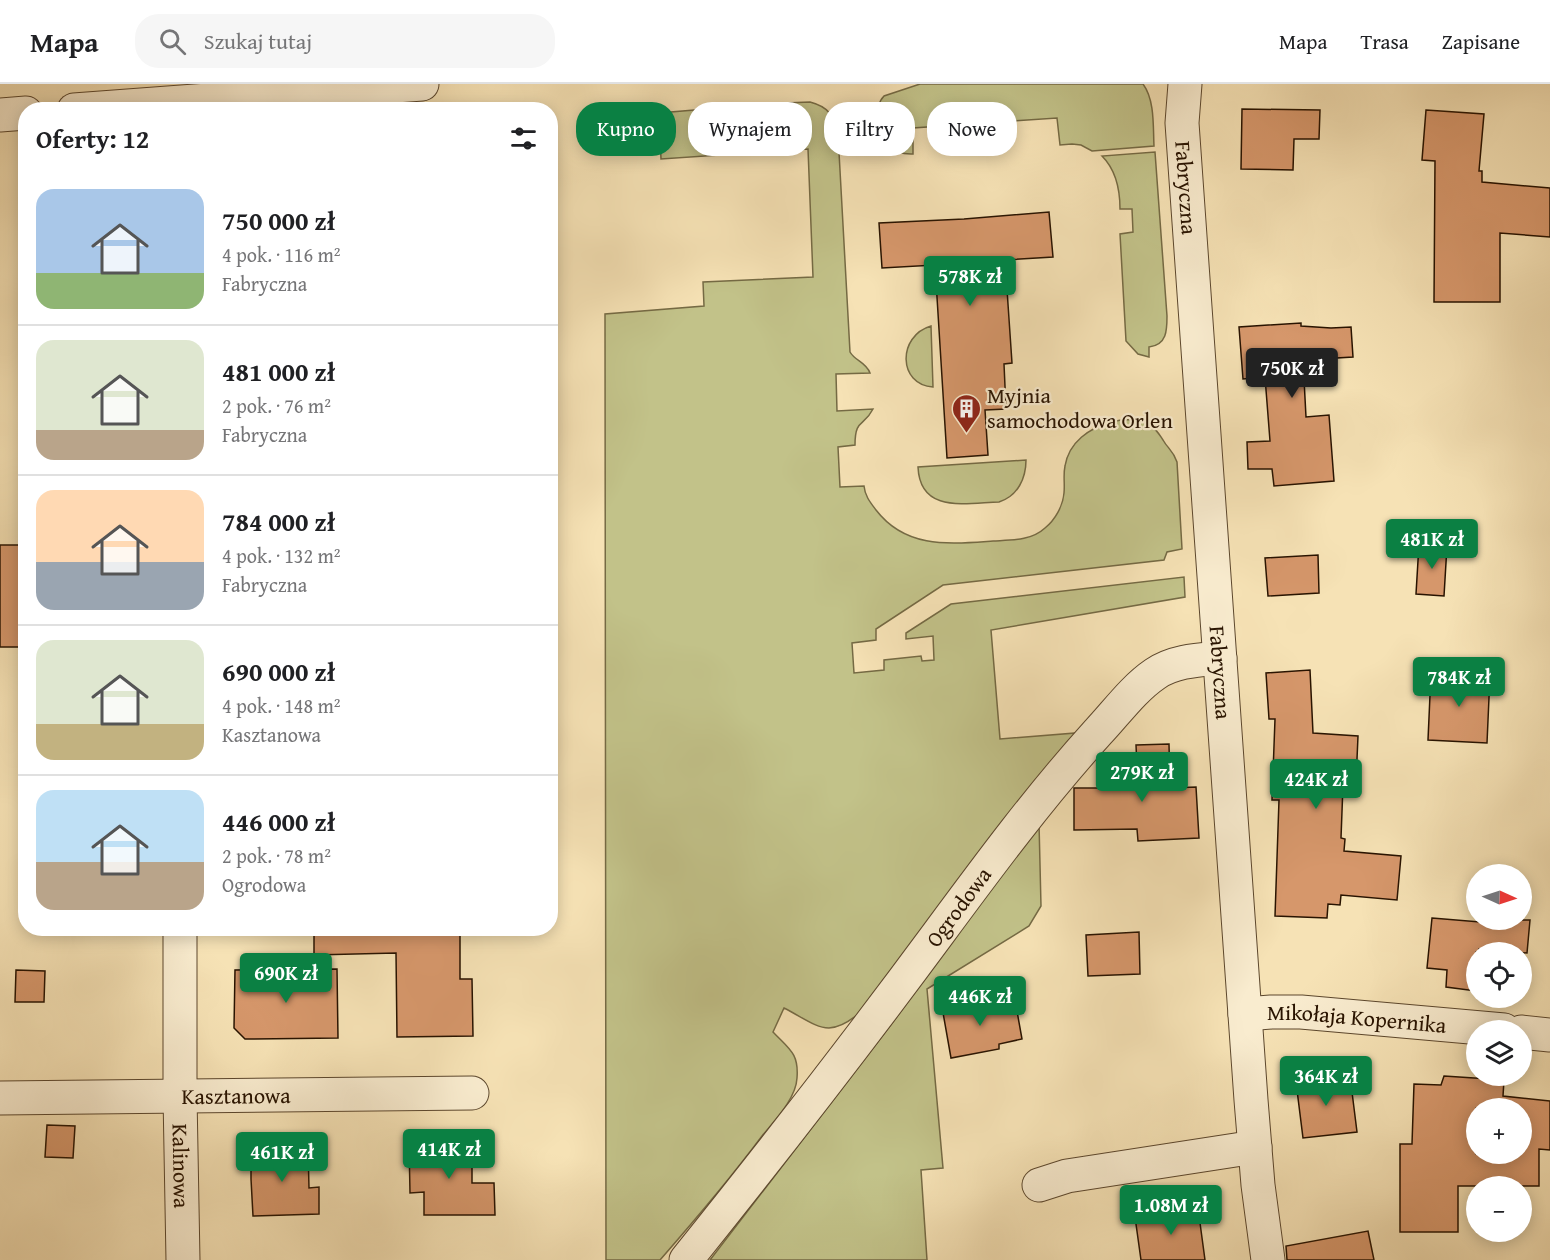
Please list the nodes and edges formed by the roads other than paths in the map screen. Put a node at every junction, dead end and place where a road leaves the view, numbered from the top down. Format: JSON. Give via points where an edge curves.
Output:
{"nodes":[{"id":1,"x":422,"y":84,"type":"edge"},
{"id":2,"x":1185,"y":84,"type":"edge"},
{"id":3,"x":123,"y":95,"type":"edge"},
{"id":4,"x":100,"y":102,"type":"edge"},
{"id":5,"x":152,"y":102,"type":"edge"},
{"id":6,"x":215,"y":102,"type":"edge"},
{"id":7,"x":18,"y":114,"type":"edge"},
{"id":8,"x":0,"y":115,"type":"edge"},
{"id":9,"x":1220,"y":658,"type":"junction"},
{"id":10,"x":180,"y":936,"type":"edge"},
{"id":11,"x":1245,"y":1014,"type":"junction"},
{"id":12,"x":1466,"y":1027,"type":"edge"},
{"id":13,"x":1532,"y":1033,"type":"edge"},
{"id":14,"x":1550,"y":1035,"type":"edge"},
{"id":15,"x":472,"y":1093,"type":"dead end"},
{"id":16,"x":180,"y":1096,"type":"junction"},
{"id":17,"x":0,"y":1098,"type":"edge"},
{"id":18,"x":1255,"y":1147,"type":"junction"},
{"id":19,"x":1039,"y":1185,"type":"dead end"},
{"id":20,"x":183,"y":1260,"type":"edge"},
{"id":21,"x":686,"y":1260,"type":"edge"},
{"id":22,"x":1268,"y":1260,"type":"edge"}],
"edges":[{"from":1,"to":6,"type":"street"},
{"from":2,"to":9,"type":"street","name":"Fabryczna","via":[[1182,123]]},
{"from":3,"to":4,"type":"street"},
{"from":3,"to":5,"type":"street"},
{"from":7,"to":8,"type":"street"},
{"from":9,"to":11,"type":"street","name":"Fabryczna"},
{"from":9,"to":21,"type":"street","name":"Ogrodowa","via":[[1185,662],[1156,674],[1088,744],[989,863],[819,1093]]},
{"from":10,"to":16,"type":"street","name":"Kalinowa"},
{"from":11,"to":12,"type":"street","name":"Mikołaja Kopernika","via":[[1301,1012]]},
{"from":11,"to":18,"type":"street","name":"Fabryczna"},
{"from":13,"to":14,"type":"street"},
{"from":15,"to":16,"type":"street","name":"Kasztanowa"},
{"from":16,"to":17,"type":"street","name":"Kasztanowa"},
{"from":16,"to":20,"type":"street","name":"Kalinowa"},
{"from":18,"to":19,"type":"street","via":[[1067,1176]]},
{"from":18,"to":22,"type":"street","name":"Fabryczna"}]}
